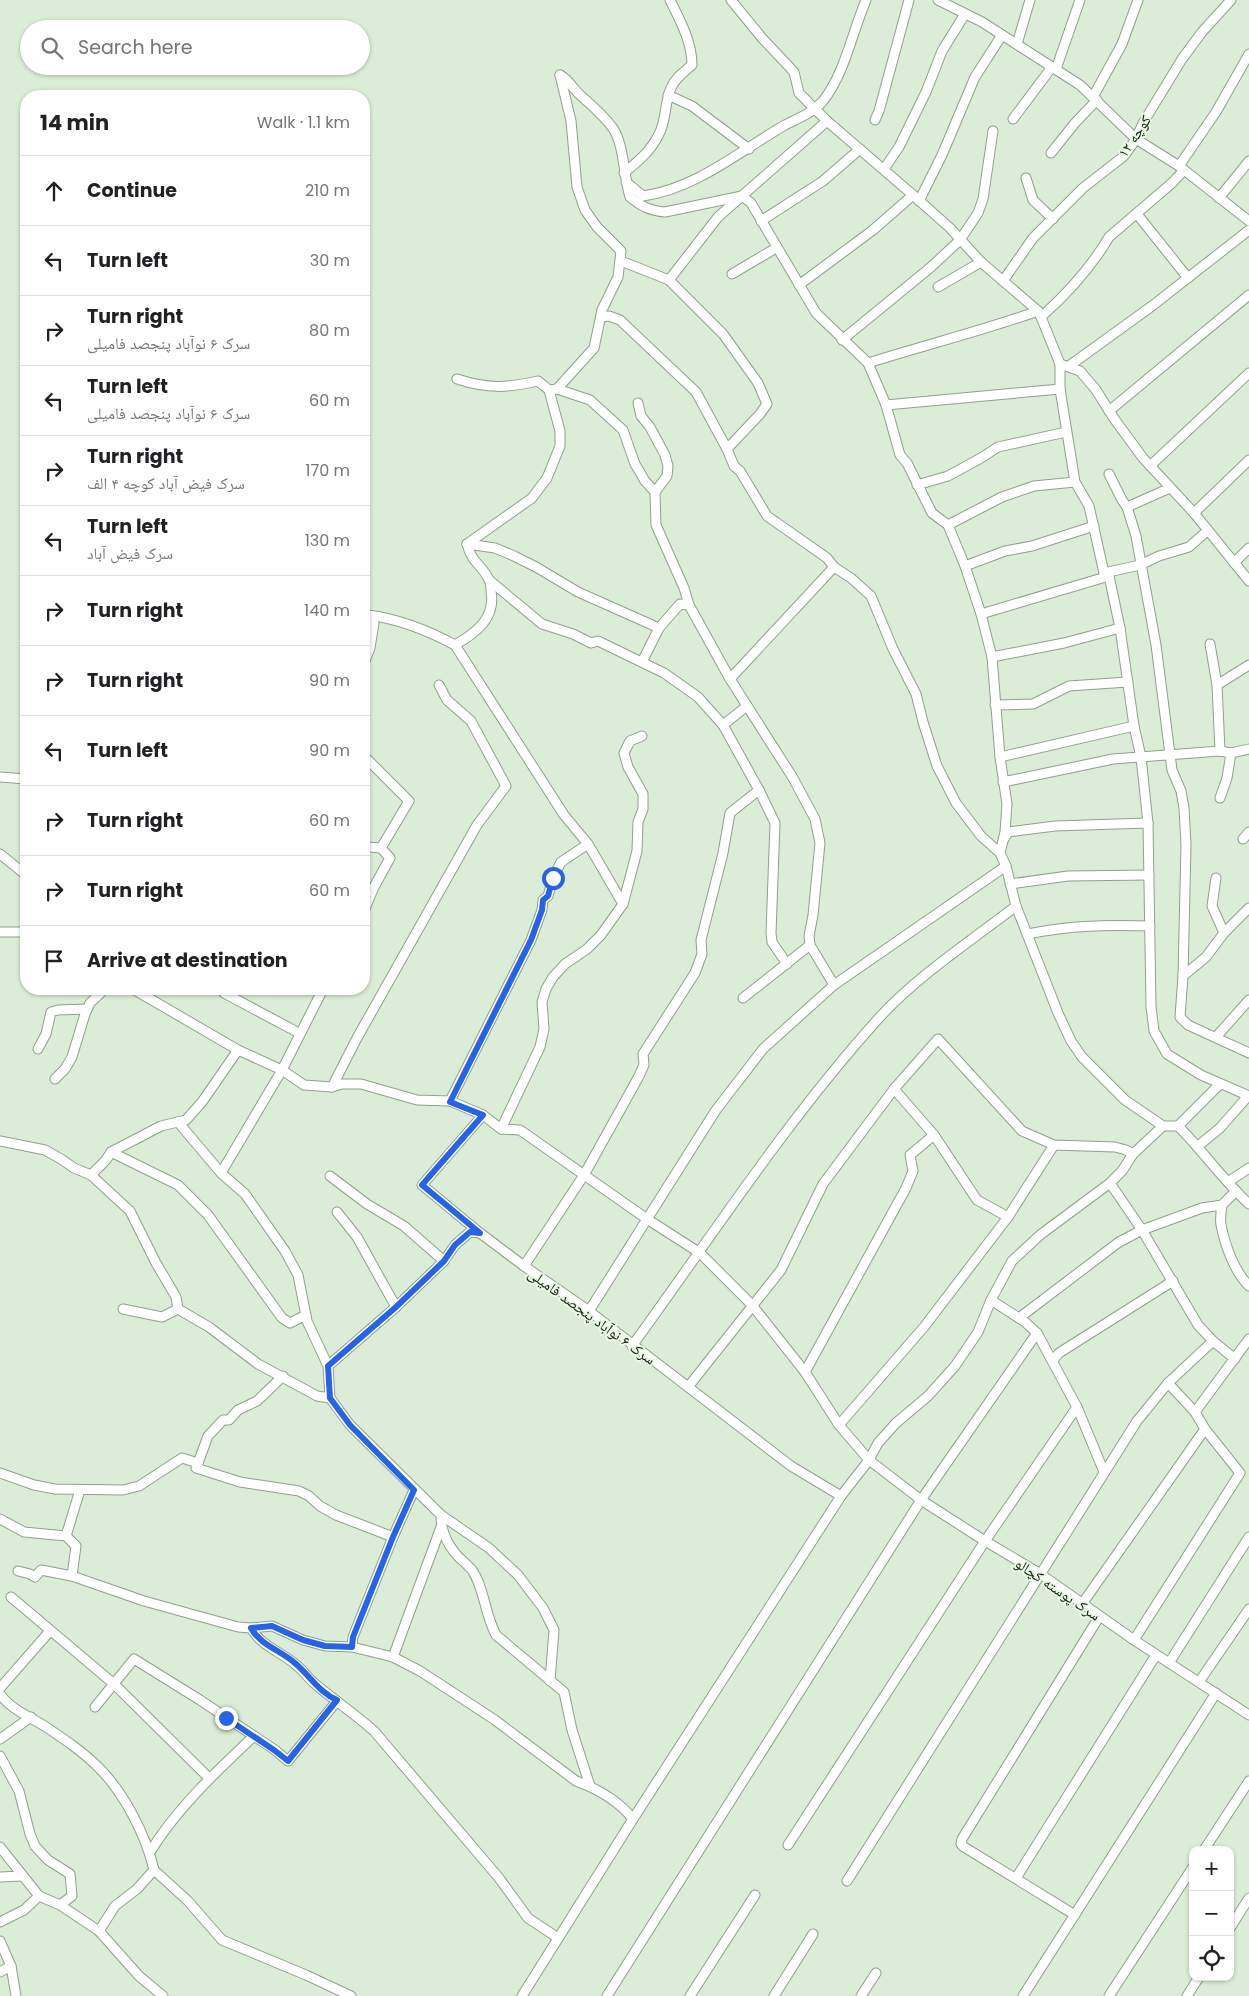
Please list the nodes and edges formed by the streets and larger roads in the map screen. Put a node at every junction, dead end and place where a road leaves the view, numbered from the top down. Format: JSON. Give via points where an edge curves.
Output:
{"nodes":[{"id":1,"x":670,"y":0,"type":"edge"},
{"id":2,"x":731,"y":0,"type":"edge"},
{"id":3,"x":866,"y":0,"type":"edge"},
{"id":4,"x":909,"y":0,"type":"edge"},
{"id":5,"x":938,"y":0,"type":"edge"},
{"id":6,"x":1030,"y":0,"type":"edge"},
{"id":7,"x":1080,"y":0,"type":"edge"},
{"id":8,"x":1138,"y":0,"type":"edge"},
{"id":9,"x":1231,"y":0,"type":"edge"},
{"id":10,"x":954,"y":3,"type":"edge"},
{"id":11,"x":965,"y":14,"type":"junction"},
{"id":12,"x":1002,"y":35,"type":"junction"},
{"id":13,"x":1017,"y":44,"type":"junction"},
{"id":14,"x":1249,"y":54,"type":"edge"},
{"id":15,"x":1054,"y":68,"type":"junction"},
{"id":16,"x":668,"y":95,"type":"junction"},
{"id":17,"x":1095,"y":98,"type":"junction"},
{"id":18,"x":815,"y":109,"type":"junction"},
{"id":19,"x":1013,"y":119,"type":"dead end"},
{"id":20,"x":875,"y":120,"type":"dead end"},
{"id":21,"x":826,"y":121,"type":"junction"},
{"id":22,"x":993,"y":131,"type":"dead end"},
{"id":23,"x":1136,"y":139,"type":"junction"},
{"id":24,"x":860,"y":148,"type":"junction"},
{"id":25,"x":749,"y":149,"type":"junction"},
{"id":26,"x":1052,"y":153,"type":"dead end"},
{"id":27,"x":1249,"y":161,"type":"edge"},
{"id":28,"x":1182,"y":168,"type":"junction"},
{"id":29,"x":884,"y":169,"type":"junction"},
{"id":30,"x":625,"y":178,"type":"junction"},
{"id":31,"x":1026,"y":178,"type":"dead end"},
{"id":32,"x":742,"y":196,"type":"junction"},
{"id":33,"x":916,"y":198,"type":"junction"},
{"id":34,"x":1219,"y":198,"type":"junction"},
{"id":35,"x":1137,"y":214,"type":"junction"},
{"id":36,"x":1053,"y":219,"type":"junction"},
{"id":37,"x":761,"y":221,"type":"junction"},
{"id":38,"x":1249,"y":221,"type":"edge"},
{"id":39,"x":1249,"y":230,"type":"edge"},
{"id":40,"x":960,"y":240,"type":"junction"},
{"id":41,"x":776,"y":248,"type":"junction"},
{"id":42,"x":621,"y":261,"type":"junction"},
{"id":43,"x":981,"y":262,"type":"junction"},
{"id":44,"x":732,"y":274,"type":"dead end"},
{"id":45,"x":1188,"y":278,"type":"junction"},
{"id":46,"x":670,"y":280,"type":"junction"},
{"id":47,"x":1003,"y":281,"type":"junction"},
{"id":48,"x":798,"y":285,"type":"junction"},
{"id":49,"x":938,"y":287,"type":"dead end"},
{"id":50,"x":1249,"y":295,"type":"edge"},
{"id":51,"x":1040,"y":314,"type":"junction"},
{"id":52,"x":601,"y":316,"type":"junction"},
{"id":53,"x":842,"y":340,"type":"junction"},
{"id":54,"x":868,"y":363,"type":"junction"},
{"id":55,"x":1064,"y":365,"type":"junction"},
{"id":56,"x":1249,"y":373,"type":"edge"},
{"id":57,"x":458,"y":379,"type":"dead end"},
{"id":58,"x":1060,"y":389,"type":"junction"},
{"id":59,"x":553,"y":390,"type":"junction"},
{"id":60,"x":638,"y":403,"type":"dead end"},
{"id":61,"x":886,"y":405,"type":"junction"},
{"id":62,"x":1109,"y":411,"type":"junction"},
{"id":63,"x":1066,"y":432,"type":"junction"},
{"id":64,"x":727,"y":450,"type":"junction"},
{"id":65,"x":1249,"y":460,"type":"edge"},
{"id":66,"x":1150,"y":466,"type":"junction"},
{"id":67,"x":1109,"y":474,"type":"dead end"},
{"id":68,"x":1076,"y":482,"type":"junction"},
{"id":69,"x":917,"y":485,"type":"junction"},
{"id":70,"x":1170,"y":488,"type":"junction"},
{"id":71,"x":655,"y":492,"type":"junction"},
{"id":72,"x":1127,"y":507,"type":"junction"},
{"id":73,"x":1194,"y":513,"type":"junction"},
{"id":74,"x":948,"y":525,"type":"junction"},
{"id":75,"x":1094,"y":526,"type":"junction"},
{"id":76,"x":1207,"y":531,"type":"junction"},
{"id":77,"x":467,"y":544,"type":"junction"},
{"id":78,"x":1249,"y":548,"type":"edge"},
{"id":79,"x":1234,"y":563,"type":"junction"},
{"id":80,"x":1140,"y":565,"type":"junction"},
{"id":81,"x":965,"y":566,"type":"junction"},
{"id":82,"x":834,"y":567,"type":"junction"},
{"id":83,"x":1107,"y":575,"type":"junction"},
{"id":84,"x":490,"y":580,"type":"junction"},
{"id":85,"x":1249,"y":580,"type":"edge"},
{"id":86,"x":689,"y":605,"type":"junction"},
{"id":87,"x":981,"y":614,"type":"junction"},
{"id":88,"x":370,"y":615,"type":"edge"},
{"id":89,"x":370,"y":618,"type":"edge"},
{"id":90,"x":659,"y":628,"type":"junction"},
{"id":91,"x":1120,"y":628,"type":"junction"},
{"id":92,"x":1210,"y":644,"type":"dead end"},
{"id":93,"x":455,"y":645,"type":"junction"},
{"id":94,"x":370,"y":648,"type":"edge"},
{"id":95,"x":992,"y":657,"type":"junction"},
{"id":96,"x":642,"y":662,"type":"junction"},
{"id":97,"x":1249,"y":665,"type":"edge"},
{"id":98,"x":730,"y":679,"type":"junction"},
{"id":99,"x":1128,"y":682,"type":"junction"},
{"id":100,"x":1217,"y":685,"type":"junction"},
{"id":101,"x":439,"y":686,"type":"dead end"},
{"id":102,"x":995,"y":705,"type":"junction"},
{"id":103,"x":747,"y":706,"type":"junction"},
{"id":104,"x":723,"y":725,"type":"junction"},
{"id":105,"x":1134,"y":726,"type":"junction"},
{"id":106,"x":642,"y":736,"type":"dead end"},
{"id":107,"x":1249,"y":748,"type":"edge"},
{"id":108,"x":1220,"y":751,"type":"junction"},
{"id":109,"x":1231,"y":753,"type":"junction"},
{"id":110,"x":1171,"y":755,"type":"junction"},
{"id":111,"x":1000,"y":757,"type":"junction"},
{"id":112,"x":1141,"y":757,"type":"junction"},
{"id":113,"x":370,"y":762,"type":"edge"},
{"id":114,"x":0,"y":777,"type":"edge"},
{"id":115,"x":20,"y":779,"type":"edge"},
{"id":116,"x":1003,"y":782,"type":"junction"},
{"id":117,"x":759,"y":790,"type":"junction"},
{"id":118,"x":1220,"y":798,"type":"dead end"},
{"id":119,"x":1148,"y":823,"type":"junction"},
{"id":120,"x":1003,"y":841,"type":"junction"},
{"id":121,"x":588,"y":844,"type":"junction"},
{"id":122,"x":370,"y":847,"type":"edge"},
{"id":123,"x":381,"y":848,"type":"junction"},
{"id":124,"x":1000,"y":853,"type":"junction"},
{"id":125,"x":0,"y":854,"type":"edge"},
{"id":126,"x":1006,"y":866,"type":"junction"},
{"id":127,"x":20,"y":870,"type":"edge"},
{"id":128,"x":1149,"y":876,"type":"junction"},
{"id":129,"x":1216,"y":878,"type":"dead end"},
{"id":130,"x":1010,"y":884,"type":"junction"},
{"id":131,"x":370,"y":899,"type":"edge"},
{"id":132,"x":623,"y":904,"type":"junction"},
{"id":133,"x":1016,"y":906,"type":"junction"},
{"id":134,"x":1249,"y":908,"type":"edge"},
{"id":135,"x":1150,"y":926,"type":"junction"},
{"id":136,"x":0,"y":932,"type":"edge"},
{"id":137,"x":20,"y":932,"type":"edge"},
{"id":138,"x":1224,"y":933,"type":"junction"},
{"id":139,"x":1028,"y":934,"type":"junction"},
{"id":140,"x":810,"y":944,"type":"junction"},
{"id":141,"x":787,"y":964,"type":"junction"},
{"id":142,"x":1183,"y":976,"type":"junction"},
{"id":143,"x":834,"y":985,"type":"junction"},
{"id":144,"x":99,"y":995,"type":"edge"},
{"id":145,"x":146,"y":995,"type":"edge"},
{"id":146,"x":228,"y":995,"type":"edge"},
{"id":147,"x":320,"y":995,"type":"edge"},
{"id":148,"x":743,"y":998,"type":"dead end"},
{"id":149,"x":1249,"y":1000,"type":"edge"},
{"id":150,"x":87,"y":1010,"type":"junction"},
{"id":151,"x":299,"y":1033,"type":"junction"},
{"id":152,"x":1216,"y":1037,"type":"junction"},
{"id":153,"x":38,"y":1049,"type":"dead end"},
{"id":154,"x":238,"y":1050,"type":"junction"},
{"id":155,"x":1249,"y":1053,"type":"edge"},
{"id":156,"x":282,"y":1070,"type":"junction"},
{"id":157,"x":55,"y":1079,"type":"dead end"},
{"id":158,"x":1220,"y":1084,"type":"junction"},
{"id":159,"x":332,"y":1087,"type":"junction"},
{"id":160,"x":894,"y":1089,"type":"junction"},
{"id":161,"x":1249,"y":1096,"type":"edge"},
{"id":162,"x":450,"y":1102,"type":"junction"},
{"id":163,"x":483,"y":1115,"type":"junction"},
{"id":164,"x":178,"y":1122,"type":"junction"},
{"id":165,"x":1163,"y":1126,"type":"junction"},
{"id":166,"x":1178,"y":1126,"type":"junction"},
{"id":167,"x":501,"y":1128,"type":"junction"},
{"id":168,"x":934,"y":1135,"type":"junction"},
{"id":169,"x":0,"y":1141,"type":"edge"},
{"id":170,"x":1054,"y":1145,"type":"junction"},
{"id":171,"x":1198,"y":1146,"type":"junction"},
{"id":172,"x":1133,"y":1154,"type":"junction"},
{"id":173,"x":105,"y":1156,"type":"junction"},
{"id":174,"x":1249,"y":1168,"type":"edge"},
{"id":175,"x":221,"y":1173,"type":"junction"},
{"id":176,"x":91,"y":1175,"type":"junction"},
{"id":177,"x":584,"y":1175,"type":"junction"},
{"id":178,"x":330,"y":1176,"type":"dead end"},
{"id":179,"x":1228,"y":1182,"type":"junction"},
{"id":180,"x":1110,"y":1183,"type":"junction"},
{"id":181,"x":1236,"y":1191,"type":"junction"},
{"id":182,"x":1249,"y":1204,"type":"edge"},
{"id":183,"x":1222,"y":1205,"type":"junction"},
{"id":184,"x":337,"y":1212,"type":"dead end"},
{"id":185,"x":1008,"y":1217,"type":"junction"},
{"id":186,"x":647,"y":1219,"type":"junction"},
{"id":187,"x":1142,"y":1230,"type":"junction"},
{"id":188,"x":480,"y":1233,"type":"junction"},
{"id":189,"x":700,"y":1254,"type":"junction"},
{"id":190,"x":444,"y":1261,"type":"junction"},
{"id":191,"x":524,"y":1266,"type":"junction"},
{"id":192,"x":1172,"y":1281,"type":"junction"},
{"id":193,"x":1249,"y":1286,"type":"edge"},
{"id":194,"x":991,"y":1300,"type":"junction"},
{"id":195,"x":752,"y":1305,"type":"junction"},
{"id":196,"x":396,"y":1307,"type":"junction"},
{"id":197,"x":123,"y":1309,"type":"dead end"},
{"id":198,"x":178,"y":1309,"type":"junction"},
{"id":199,"x":589,"y":1311,"type":"junction"},
{"id":200,"x":306,"y":1315,"type":"junction"},
{"id":201,"x":1019,"y":1318,"type":"junction"},
{"id":202,"x":1037,"y":1333,"type":"junction"},
{"id":203,"x":1249,"y":1339,"type":"edge"},
{"id":204,"x":1213,"y":1341,"type":"junction"},
{"id":205,"x":632,"y":1346,"type":"junction"},
{"id":206,"x":1235,"y":1359,"type":"junction"},
{"id":207,"x":1053,"y":1360,"type":"junction"},
{"id":208,"x":328,"y":1366,"type":"junction"},
{"id":209,"x":805,"y":1372,"type":"junction"},
{"id":210,"x":283,"y":1376,"type":"junction"},
{"id":211,"x":1168,"y":1383,"type":"junction"},
{"id":212,"x":688,"y":1387,"type":"junction"},
{"id":213,"x":330,"y":1398,"type":"junction"},
{"id":214,"x":1078,"y":1407,"type":"junction"},
{"id":215,"x":1195,"y":1412,"type":"junction"},
{"id":216,"x":840,"y":1425,"type":"junction"},
{"id":217,"x":1205,"y":1429,"type":"junction"},
{"id":218,"x":869,"y":1460,"type":"junction"},
{"id":219,"x":198,"y":1463,"type":"junction"},
{"id":220,"x":0,"y":1472,"type":"edge"},
{"id":221,"x":1104,"y":1472,"type":"junction"},
{"id":222,"x":80,"y":1490,"type":"junction"},
{"id":223,"x":414,"y":1490,"type":"junction"},
{"id":224,"x":841,"y":1496,"type":"junction"},
{"id":225,"x":921,"y":1500,"type":"junction"},
{"id":226,"x":441,"y":1515,"type":"junction"},
{"id":227,"x":0,"y":1519,"type":"edge"},
{"id":228,"x":440,"y":1527,"type":"junction"},
{"id":229,"x":66,"y":1536,"type":"junction"},
{"id":230,"x":393,"y":1537,"type":"junction"},
{"id":231,"x":1249,"y":1537,"type":"edge"},
{"id":232,"x":985,"y":1541,"type":"junction"},
{"id":233,"x":18,"y":1570,"type":"dead end"},
{"id":234,"x":1039,"y":1573,"type":"junction"},
{"id":235,"x":72,"y":1576,"type":"junction"},
{"id":236,"x":11,"y":1597,"type":"dead end"},
{"id":237,"x":1082,"y":1604,"type":"junction"},
{"id":238,"x":1249,"y":1609,"type":"edge"},
{"id":239,"x":1099,"y":1617,"type":"junction"},
{"id":240,"x":251,"y":1628,"type":"junction"},
{"id":241,"x":50,"y":1631,"type":"junction"},
{"id":242,"x":1134,"y":1640,"type":"junction"},
{"id":243,"x":352,"y":1647,"type":"junction"},
{"id":244,"x":1156,"y":1655,"type":"junction"},
{"id":245,"x":393,"y":1657,"type":"junction"},
{"id":246,"x":1169,"y":1663,"type":"junction"},
{"id":247,"x":550,"y":1681,"type":"junction"},
{"id":248,"x":1199,"y":1682,"type":"junction"},
{"id":249,"x":114,"y":1684,"type":"junction"},
{"id":250,"x":0,"y":1688,"type":"edge"},
{"id":251,"x":1216,"y":1693,"type":"junction"},
{"id":252,"x":0,"y":1694,"type":"edge"},
{"id":253,"x":337,"y":1700,"type":"junction"},
{"id":254,"x":95,"y":1707,"type":"dead end"},
{"id":255,"x":1249,"y":1715,"type":"edge"},
{"id":256,"x":31,"y":1718,"type":"junction"},
{"id":257,"x":254,"y":1736,"type":"junction"},
{"id":258,"x":0,"y":1739,"type":"edge"},
{"id":259,"x":0,"y":1756,"type":"edge"},
{"id":260,"x":209,"y":1778,"type":"junction"},
{"id":261,"x":1249,"y":1781,"type":"edge"},
{"id":262,"x":590,"y":1786,"type":"junction"},
{"id":263,"x":632,"y":1819,"type":"junction"},
{"id":264,"x":788,"y":1845,"type":"dead end"},
{"id":265,"x":1207,"y":1846,"type":"edge"},
{"id":266,"x":0,"y":1847,"type":"edge"},
{"id":267,"x":150,"y":1852,"type":"junction"},
{"id":268,"x":154,"y":1870,"type":"junction"},
{"id":269,"x":1189,"y":1873,"type":"edge"},
{"id":270,"x":22,"y":1876,"type":"junction"},
{"id":271,"x":0,"y":1877,"type":"edge"},
{"id":272,"x":1016,"y":1878,"type":"junction"},
{"id":273,"x":847,"y":1880,"type":"dead end"},
{"id":274,"x":755,"y":1895,"type":"dead end"},
{"id":275,"x":39,"y":1896,"type":"junction"},
{"id":276,"x":1249,"y":1898,"type":"edge"},
{"id":277,"x":60,"y":1905,"type":"junction"},
{"id":278,"x":1075,"y":1915,"type":"junction"},
{"id":279,"x":0,"y":1922,"type":"edge"},
{"id":280,"x":1234,"y":1922,"type":"edge"},
{"id":281,"x":99,"y":1931,"type":"junction"},
{"id":282,"x":813,"y":1934,"type":"dead end"},
{"id":283,"x":558,"y":1938,"type":"junction"},
{"id":284,"x":0,"y":1941,"type":"edge"},
{"id":285,"x":11,"y":1966,"type":"junction"},
{"id":286,"x":0,"y":1972,"type":"edge"},
{"id":287,"x":876,"y":1973,"type":"dead end"},
{"id":288,"x":1196,"y":1981,"type":"edge"},
{"id":289,"x":16,"y":1996,"type":"edge"},
{"id":290,"x":163,"y":1996,"type":"edge"},
{"id":291,"x":351,"y":1996,"type":"edge"},
{"id":292,"x":522,"y":1996,"type":"edge"},
{"id":293,"x":607,"y":1996,"type":"edge"},
{"id":294,"x":690,"y":1996,"type":"edge"},
{"id":295,"x":774,"y":1996,"type":"edge"},
{"id":296,"x":861,"y":1996,"type":"edge"},
{"id":297,"x":1023,"y":1996,"type":"edge"},
{"id":298,"x":1109,"y":1996,"type":"edge"},
{"id":299,"x":1187,"y":1996,"type":"edge"}],
"edges":[{"from":1,"to":16,"type":"street","via":[[692,54],[692,65]]},
{"from":2,"to":18,"type":"street","via":[[794,72],[799,93]]},
{"from":3,"to":18,"type":"street","via":[[834,84]]},
{"from":4,"to":20,"type":"street"},
{"from":5,"to":10,"type":"street"},
{"from":6,"to":13,"type":"street"},
{"from":7,"to":15,"type":"street"},
{"from":8,"to":17,"type":"street","via":[[1122,44]]},
{"from":9,"to":23,"type":"street","name":"کوچه ۱۲","via":[[1182,60]]},
{"from":10,"to":11,"type":"street"},
{"from":11,"to":12,"type":"street"},
{"from":11,"to":29,"type":"street","via":[[942,51],[899,147]]},
{"from":12,"to":13,"type":"street"},
{"from":12,"to":33,"type":"street","via":[[975,77],[942,155]]},
{"from":13,"to":15,"type":"street"},
{"from":14,"to":28,"type":"street"},
{"from":15,"to":17,"type":"street"},
{"from":15,"to":19,"type":"street"},
{"from":16,"to":25,"type":"street","via":[[692,106]]},
{"from":16,"to":30,"type":"street","via":[[667,112],[659,135]]},
{"from":17,"to":23,"type":"street"},
{"from":17,"to":26,"type":"street"},
{"from":18,"to":21,"type":"street"},
{"from":18,"to":25,"type":"street"},
{"from":21,"to":24,"type":"street"},
{"from":21,"to":32,"type":"street"},
{"from":22,"to":40,"type":"street","via":[[983,199]]},
{"from":23,"to":28,"type":"street"},
{"from":23,"to":36,"type":"street","name":"کوچه ۱۲","via":[[1124,156],[1083,188]]},
{"from":24,"to":29,"type":"street"},
{"from":24,"to":37,"type":"street","via":[[823,181]]},
{"from":25,"to":30,"type":"street","via":[[661,193],[643,196]]},
{"from":27,"to":34,"type":"street"},
{"from":28,"to":34,"type":"street"},
{"from":28,"to":35,"type":"street"},
{"from":29,"to":33,"type":"street"},
{"from":30,"to":32,"type":"street","via":[[630,197],[658,212]]},
{"from":30,"to":42,"type":"street","via":[[615,131],[560,75],[571,121],[577,187],[585,210],[621,250]]},
{"from":31,"to":36,"type":"street","via":[[1033,200]]},
{"from":32,"to":37,"type":"street"},
{"from":32,"to":46,"type":"street","via":[[718,217]]},
{"from":33,"to":40,"type":"street"},
{"from":33,"to":48,"type":"street"},
{"from":34,"to":38,"type":"street"},
{"from":35,"to":45,"type":"street"},
{"from":35,"to":51,"type":"street","via":[[1109,237],[1060,300]]},
{"from":36,"to":47,"type":"street","name":"کوچه ۱۲","via":[[1033,238]]},
{"from":37,"to":41,"type":"street"},
{"from":39,"to":45,"type":"street"},
{"from":40,"to":43,"type":"street"},
{"from":40,"to":53,"type":"street"},
{"from":41,"to":44,"type":"street"},
{"from":41,"to":48,"type":"street"},
{"from":42,"to":46,"type":"street"},
{"from":42,"to":52,"type":"street"},
{"from":43,"to":47,"type":"street"},
{"from":43,"to":49,"type":"street"},
{"from":45,"to":55,"type":"street"},
{"from":46,"to":64,"type":"street","via":[[723,334],[758,383],[767,404]]},
{"from":47,"to":51,"type":"street"},
{"from":48,"to":53,"type":"street","via":[[816,313]]},
{"from":50,"to":62,"type":"street"},
{"from":51,"to":54,"type":"street"},
{"from":51,"to":55,"type":"street"},
{"from":52,"to":59,"type":"street","via":[[594,348]]},
{"from":52,"to":64,"type":"street","via":[[620,320],[696,392]]},
{"from":53,"to":54,"type":"street"},
{"from":54,"to":61,"type":"street"},
{"from":55,"to":58,"type":"street"},
{"from":55,"to":62,"type":"street","via":[[1080,371]]},
{"from":56,"to":66,"type":"street"},
{"from":57,"to":59,"type":"street","via":[[473,384],[509,387],[538,381]]},
{"from":58,"to":61,"type":"street"},
{"from":58,"to":63,"type":"street"},
{"from":59,"to":71,"type":"street","via":[[590,400],[623,430],[635,464]]},
{"from":59,"to":77,"type":"street","via":[[560,446],[547,478],[532,498]]},
{"from":60,"to":71,"type":"street","via":[[641,416],[665,454],[668,466],[667,476]]},
{"from":61,"to":69,"type":"street","via":[[900,455]]},
{"from":62,"to":66,"type":"street"},
{"from":63,"to":68,"type":"street"},
{"from":63,"to":69,"type":"street","via":[[998,447],[948,476]]},
{"from":64,"to":82,"type":"street","via":[[767,516],[828,558]]},
{"from":65,"to":73,"type":"street"},
{"from":66,"to":70,"type":"street"},
{"from":67,"to":72,"type":"street"},
{"from":68,"to":74,"type":"street","via":[[1034,486],[1002,497]]},
{"from":68,"to":75,"type":"street","via":[[1089,506]]},
{"from":69,"to":74,"type":"street","via":[[932,512]]},
{"from":70,"to":72,"type":"street"},
{"from":70,"to":73,"type":"street"},
{"from":71,"to":86,"type":"street","via":[[656,525]]},
{"from":72,"to":80,"type":"street"},
{"from":73,"to":76,"type":"street"},
{"from":74,"to":81,"type":"street"},
{"from":75,"to":81,"type":"street"},
{"from":75,"to":83,"type":"street"},
{"from":76,"to":79,"type":"street"},
{"from":76,"to":80,"type":"street","via":[[1189,547]]},
{"from":77,"to":84,"type":"street","via":[[470,556]]},
{"from":77,"to":90,"type":"street","via":[[495,548],[514,556],[578,592]]},
{"from":78,"to":79,"type":"street"},
{"from":79,"to":85,"type":"street"},
{"from":80,"to":83,"type":"street"},
{"from":80,"to":110,"type":"street","via":[[1156,645]]},
{"from":81,"to":87,"type":"street"},
{"from":82,"to":98,"type":"street"},
{"from":82,"to":124,"type":"street","via":[[871,596],[916,694],[941,774],[956,803],[980,836]]},
{"from":83,"to":87,"type":"street"},
{"from":83,"to":91,"type":"street"},
{"from":84,"to":93,"type":"street","via":[[491,608],[485,623]]},
{"from":84,"to":96,"type":"street","via":[[542,624],[590,643],[598,642]]},
{"from":86,"to":90,"type":"street","via":[[680,604]]},
{"from":86,"to":98,"type":"street"},
{"from":87,"to":95,"type":"street"},
{"from":88,"to":93,"type":"street","via":[[428,630]]},
{"from":89,"to":94,"type":"street","via":[[374,623]]},
{"from":90,"to":96,"type":"street"},
{"from":91,"to":95,"type":"street"},
{"from":91,"to":99,"type":"street"},
{"from":92,"to":100,"type":"street"},
{"from":93,"to":121,"type":"street","via":[[564,815]]},
{"from":95,"to":102,"type":"street"},
{"from":96,"to":104,"type":"street","via":[[698,697]]},
{"from":97,"to":100,"type":"street"},
{"from":98,"to":103,"type":"street"},
{"from":99,"to":102,"type":"street","via":[[1069,686],[1033,704]]},
{"from":99,"to":105,"type":"street"},
{"from":100,"to":108,"type":"street"},
{"from":101,"to":159,"type":"street","via":[[447,700],[471,721],[506,786],[477,825]]},
{"from":102,"to":111,"type":"street"},
{"from":103,"to":104,"type":"street"},
{"from":103,"to":140,"type":"street","via":[[815,819],[820,843]]},
{"from":104,"to":117,"type":"street"},
{"from":105,"to":111,"type":"street"},
{"from":105,"to":112,"type":"street"},
{"from":106,"to":132,"type":"street","via":[[630,741],[624,754],[643,794],[643,809],[638,822],[637,851]]},
{"from":107,"to":109,"type":"street"},
{"from":108,"to":109,"type":"street"},
{"from":108,"to":110,"type":"street"},
{"from":109,"to":118,"type":"street"},
{"from":110,"to":112,"type":"street"},
{"from":110,"to":142,"type":"street","via":[[1172,770],[1181,791],[1186,845]]},
{"from":111,"to":116,"type":"street"},
{"from":112,"to":116,"type":"street","via":[[1113,759]]},
{"from":112,"to":119,"type":"street"},
{"from":113,"to":123,"type":"street","via":[[409,801]]},
{"from":114,"to":115,"type":"street"},
{"from":116,"to":120,"type":"street","via":[[1007,804]]},
{"from":117,"to":141,"type":"street","via":[[775,823],[772,942]]},
{"from":117,"to":177,"type":"street","via":[[730,813],[701,940],[702,954],[695,973],[643,1054],[644,1065],[638,1078]]},
{"from":119,"to":120,"type":"street","via":[[1055,826],[1008,832]]},
{"from":119,"to":128,"type":"street"},
{"from":120,"to":124,"type":"street"},
{"from":121,"to":132,"type":"street"},
{"from":121,"to":162,"type":"street","via":[[561,862],[548,896],[543,900],[531,940]]},
{"from":122,"to":123,"type":"street"},
{"from":123,"to":131,"type":"street","via":[[390,858]]},
{"from":124,"to":126,"type":"street"},
{"from":125,"to":127,"type":"street"},
{"from":126,"to":130,"type":"street"},
{"from":126,"to":143,"type":"street"},
{"from":128,"to":130,"type":"street","via":[[1068,876]]},
{"from":128,"to":135,"type":"street"},
{"from":129,"to":138,"type":"street","via":[[1212,906]]},
{"from":130,"to":133,"type":"street"},
{"from":132,"to":167,"type":"street","via":[[602,935],[565,964],[546,989],[542,1002],[544,1030],[540,1047]]},
{"from":133,"to":139,"type":"street"},
{"from":133,"to":189,"type":"street","via":[[912,987],[879,1018],[782,1135]]},
{"from":134,"to":138,"type":"street"},
{"from":135,"to":139,"type":"street","via":[[1097,924]]},
{"from":135,"to":158,"type":"street","via":[[1151,1018],[1154,1031],[1167,1054]]},
{"from":136,"to":137,"type":"street"},
{"from":138,"to":142,"type":"street","via":[[1206,957]]},
{"from":139,"to":165,"type":"street","via":[[1058,1013],[1082,1057],[1125,1100]]},
{"from":140,"to":141,"type":"street"},
{"from":140,"to":143,"type":"street"},
{"from":141,"to":148,"type":"street"},
{"from":142,"to":152,"type":"street","via":[[1180,1017]]},
{"from":143,"to":186,"type":"street","via":[[763,1049],[716,1110]]},
{"from":144,"to":150,"type":"street"},
{"from":145,"to":154,"type":"street"},
{"from":146,"to":151,"type":"street"},
{"from":147,"to":151,"type":"street"},
{"from":149,"to":152,"type":"street"},
{"from":150,"to":153,"type":"street","via":[[51,1012],[46,1034]]},
{"from":150,"to":157,"type":"street","via":[[72,1057]]},
{"from":151,"to":156,"type":"street"},
{"from":152,"to":155,"type":"street"},
{"from":154,"to":156,"type":"street"},
{"from":154,"to":164,"type":"street","via":[[202,1102],[186,1120]]},
{"from":156,"to":159,"type":"street","via":[[304,1085]]},
{"from":156,"to":175,"type":"street"},
{"from":158,"to":161,"type":"street"},
{"from":158,"to":166,"type":"street"},
{"from":159,"to":162,"type":"street","via":[[361,1084],[418,1100]]},
{"from":160,"to":168,"type":"street"},
{"from":160,"to":170,"type":"street","via":[[938,1038],[1022,1131]]},
{"from":160,"to":195,"type":"street","via":[[823,1184],[781,1270]]},
{"from":161,"to":171,"type":"street","via":[[1220,1128]]},
{"from":162,"to":163,"type":"street"},
{"from":163,"to":167,"type":"street"},
{"from":163,"to":188,"type":"street","name":"سرک ۶ نوآباد پنجصد فامیلی","via":[[422,1185]]},
{"from":164,"to":173,"type":"street","via":[[161,1126]]},
{"from":164,"to":175,"type":"street"},
{"from":165,"to":166,"type":"street"},
{"from":165,"to":172,"type":"street"},
{"from":166,"to":171,"type":"street"},
{"from":167,"to":177,"type":"street","name":"سرک پوسته کچالو","via":[[520,1130]]},
{"from":168,"to":185,"type":"street","via":[[977,1200]]},
{"from":168,"to":209,"type":"street","via":[[910,1155],[913,1172],[906,1188]]},
{"from":169,"to":176,"type":"street","via":[[45,1150]]},
{"from":170,"to":172,"type":"street","via":[[1114,1147]]},
{"from":170,"to":185,"type":"street"},
{"from":171,"to":179,"type":"street"},
{"from":172,"to":180,"type":"street"},
{"from":173,"to":176,"type":"street"},
{"from":173,"to":200,"type":"street","via":[[178,1185],[208,1215],[282,1318],[290,1323]]},
{"from":174,"to":179,"type":"street"},
{"from":175,"to":200,"type":"street","via":[[245,1194],[286,1251],[298,1275]]},
{"from":176,"to":198,"type":"street","via":[[130,1211],[176,1297]]},
{"from":177,"to":186,"type":"street","name":"سرک پوسته کچالو"},
{"from":177,"to":191,"type":"street"},
{"from":178,"to":190,"type":"street","via":[[404,1226]]},
{"from":179,"to":181,"type":"street"},
{"from":180,"to":187,"type":"street"},
{"from":180,"to":194,"type":"street","via":[[1012,1261]]},
{"from":181,"to":182,"type":"street"},
{"from":181,"to":183,"type":"street"},
{"from":183,"to":187,"type":"street","via":[[1202,1208]]},
{"from":183,"to":193,"type":"street","via":[[1221,1223],[1230,1252],[1239,1277]]},
{"from":184,"to":196,"type":"street","via":[[357,1237]]},
{"from":185,"to":216,"type":"street","via":[[924,1327]]},
{"from":186,"to":189,"type":"street","name":"سرک پوسته کچالو"},
{"from":186,"to":199,"type":"street"},
{"from":187,"to":192,"type":"street"},
{"from":187,"to":201,"type":"street","via":[[1119,1242]]},
{"from":188,"to":190,"type":"street","via":[[470,1232]]},
{"from":188,"to":191,"type":"street","name":"سرک ۶ نوآباد پنجصد فامیلی"},
{"from":189,"to":195,"type":"street","name":"سرک پوسته کچالو"},
{"from":189,"to":205,"type":"street"},
{"from":190,"to":196,"type":"street"},
{"from":191,"to":199,"type":"street","name":"سرک ۶ نوآباد پنجصد فامیلی"},
{"from":192,"to":204,"type":"street","via":[[1198,1325]]},
{"from":192,"to":207,"type":"street","via":[[1059,1353]]},
{"from":194,"to":201,"type":"street"},
{"from":194,"to":218,"type":"street","via":[[978,1332],[955,1366],[928,1396],[896,1423]]},
{"from":195,"to":209,"type":"street","name":"سرک پوسته کچالو"},
{"from":195,"to":212,"type":"street"},
{"from":196,"to":208,"type":"street"},
{"from":197,"to":198,"type":"street","via":[[162,1317]]},
{"from":198,"to":210,"type":"street","via":[[209,1327],[258,1364]]},
{"from":199,"to":205,"type":"street","name":"سرک ۶ نوآباد پنجصد فامیلی"},
{"from":200,"to":208,"type":"street"},
{"from":201,"to":202,"type":"street"},
{"from":202,"to":207,"type":"street"},
{"from":202,"to":225,"type":"street"},
{"from":203,"to":206,"type":"street"},
{"from":204,"to":206,"type":"street"},
{"from":204,"to":211,"type":"street"},
{"from":205,"to":212,"type":"street","name":"سرک ۶ نوآباد پنجصد فامیلی"},
{"from":206,"to":215,"type":"street"},
{"from":207,"to":214,"type":"street"},
{"from":208,"to":213,"type":"street"},
{"from":209,"to":216,"type":"street","name":"سرک پوسته کچالو"},
{"from":210,"to":213,"type":"street","via":[[317,1396]]},
{"from":210,"to":219,"type":"street","via":[[257,1401],[238,1410],[229,1420],[223,1420],[208,1436]]},
{"from":211,"to":215,"type":"street"},
{"from":211,"to":221,"type":"street","via":[[1137,1420]]},
{"from":212,"to":224,"type":"street","name":"سرک ۶ نوآباد پنجصد فامیلی","via":[[791,1466]]},
{"from":213,"to":223,"type":"street","via":[[350,1425]]},
{"from":214,"to":221,"type":"street"},
{"from":214,"to":232,"type":"street"},
{"from":215,"to":217,"type":"street"},
{"from":216,"to":218,"type":"street","name":"سرک پوسته کچالو"},
{"from":217,"to":237,"type":"street"},
{"from":217,"to":242,"type":"street","via":[[1240,1473]]},
{"from":218,"to":224,"type":"street"},
{"from":218,"to":225,"type":"street","name":"سرک پوسته کچالو"},
{"from":219,"to":222,"type":"street","via":[[182,1458],[139,1486],[123,1490]]},
{"from":219,"to":230,"type":"street","via":[[196,1468],[240,1482],[299,1491],[336,1515]]},
{"from":220,"to":222,"type":"street","via":[[56,1489]]},
{"from":221,"to":234,"type":"street"},
{"from":222,"to":229,"type":"street"},
{"from":223,"to":226,"type":"street"},
{"from":223,"to":230,"type":"street"},
{"from":224,"to":263,"type":"street"},
{"from":225,"to":232,"type":"street","name":"سرک پوسته کچالو"},
{"from":225,"to":293,"type":"street"},
{"from":226,"to":228,"type":"street"},
{"from":226,"to":247,"type":"street","via":[[489,1548],[518,1575],[543,1608],[554,1630]]},
{"from":227,"to":229,"type":"street","via":[[24,1532]]},
{"from":228,"to":245,"type":"street"},
{"from":228,"to":247,"type":"street","via":[[455,1552],[472,1570],[496,1635]]},
{"from":229,"to":235,"type":"street","via":[[76,1546]]},
{"from":230,"to":243,"type":"street","via":[[353,1637]]},
{"from":231,"to":246,"type":"street"},
{"from":232,"to":234,"type":"street","name":"سرک پوسته کچالو"},
{"from":232,"to":264,"type":"street"},
{"from":233,"to":235,"type":"street","via":[[35,1578],[41,1570]]},
{"from":234,"to":237,"type":"street","name":"سرک پوسته کچالو"},
{"from":234,"to":273,"type":"street"},
{"from":235,"to":240,"type":"street","via":[[144,1601]]},
{"from":236,"to":241,"type":"street"},
{"from":237,"to":239,"type":"street","name":"سرک پوسته کچالو"},
{"from":238,"to":248,"type":"street"},
{"from":239,"to":242,"type":"street","name":"سرک پوسته کچالو"},
{"from":239,"to":272,"type":"street","via":[[962,1839],[964,1847]]},
{"from":240,"to":243,"type":"street","via":[[272,1626],[325,1646]]},
{"from":240,"to":253,"type":"street","via":[[256,1637],[296,1664],[310,1680]]},
{"from":241,"to":249,"type":"street"},
{"from":241,"to":250,"type":"street"},
{"from":242,"to":244,"type":"street","name":"سرک پوسته کچالو"},
{"from":243,"to":245,"type":"street"},
{"from":244,"to":246,"type":"street","name":"سرک پوسته کچالو"},
{"from":244,"to":272,"type":"street"},
{"from":245,"to":262,"type":"street","via":[[495,1720],[576,1781]]},
{"from":246,"to":248,"type":"street","name":"سرک پوسته کچالو"},
{"from":247,"to":262,"type":"street","via":[[564,1692]]},
{"from":248,"to":251,"type":"street","name":"سرک پوسته کچالو"},
{"from":249,"to":254,"type":"street"},
{"from":249,"to":257,"type":"street","via":[[134,1659]]},
{"from":249,"to":260,"type":"street"},
{"from":251,"to":255,"type":"street","name":"سرک پوسته کچالو"},
{"from":251,"to":278,"type":"street"},
{"from":252,"to":256,"type":"street"},
{"from":253,"to":257,"type":"street","via":[[288,1761]]},
{"from":253,"to":283,"type":"street","via":[[374,1731],[528,1918]]},
{"from":256,"to":258,"type":"street"},
{"from":256,"to":267,"type":"street","via":[[81,1752],[115,1786]]},
{"from":257,"to":260,"type":"street"},
{"from":259,"to":277,"type":"street","via":[[19,1791],[35,1846],[48,1860],[70,1874],[72,1896]]},
{"from":260,"to":267,"type":"street","via":[[164,1830]]},
{"from":261,"to":265,"type":"street"},
{"from":262,"to":263,"type":"street","via":[[622,1805]]},
{"from":263,"to":283,"type":"street"},
{"from":266,"to":270,"type":"street"},
{"from":267,"to":268,"type":"street"},
{"from":268,"to":281,"type":"street","via":[[115,1906]]},
{"from":268,"to":291,"type":"street","via":[[188,1901],[222,1940]]},
{"from":269,"to":298,"type":"street"},
{"from":270,"to":271,"type":"street"},
{"from":270,"to":275,"type":"street"},
{"from":272,"to":278,"type":"street"},
{"from":274,"to":294,"type":"street"},
{"from":275,"to":277,"type":"street"},
{"from":275,"to":279,"type":"street","via":[[24,1910]]},
{"from":276,"to":280,"type":"street"},
{"from":277,"to":281,"type":"street"},
{"from":278,"to":297,"type":"street"},
{"from":281,"to":290,"type":"street","via":[[139,1976]]},
{"from":282,"to":295,"type":"street"},
{"from":283,"to":292,"type":"street"},
{"from":284,"to":285,"type":"street"},
{"from":285,"to":286,"type":"street"},
{"from":285,"to":289,"type":"street"},
{"from":287,"to":296,"type":"street"},
{"from":288,"to":299,"type":"street"}]}
